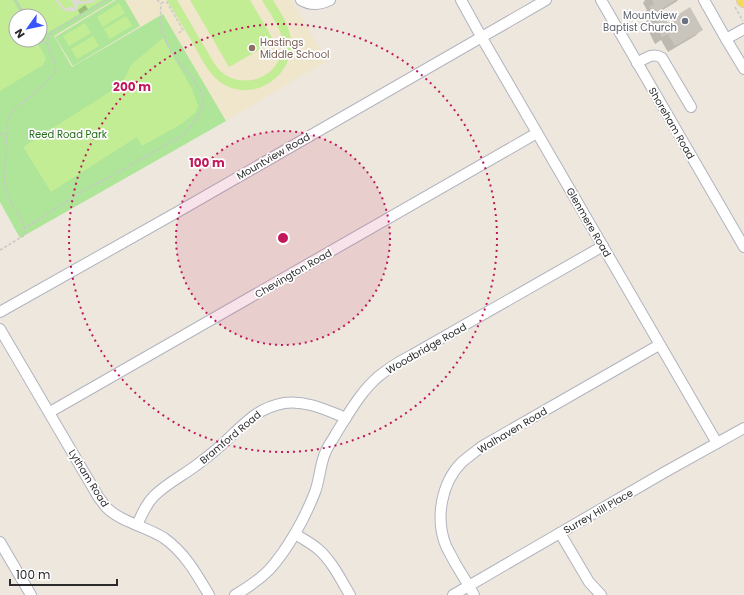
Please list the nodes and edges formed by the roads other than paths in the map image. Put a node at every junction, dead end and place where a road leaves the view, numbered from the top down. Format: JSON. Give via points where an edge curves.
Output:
{"nodes":[{"id":1,"x":330,"y":0,"type":"edge"},
{"id":2,"x":461,"y":0,"type":"edge"},
{"id":3,"x":546,"y":0,"type":"edge"},
{"id":4,"x":601,"y":0,"type":"edge"},
{"id":5,"x":704,"y":0,"type":"edge"},
{"id":6,"x":305,"y":2,"type":"edge"},
{"id":7,"x":744,"y":29,"type":"edge"},
{"id":8,"x":482,"y":38,"type":"junction"},
{"id":9,"x":726,"y":39,"type":"junction"},
{"id":10,"x":637,"y":63,"type":"junction"},
{"id":11,"x":744,"y":69,"type":"edge"},
{"id":12,"x":690,"y":107,"type":"dead end"},
{"id":13,"x":537,"y":133,"type":"junction"},
{"id":14,"x":603,"y":246,"type":"junction"},
{"id":15,"x":744,"y":247,"type":"edge"},
{"id":16,"x":0,"y":312,"type":"edge"},
{"id":17,"x":0,"y":329,"type":"edge"},
{"id":18,"x":660,"y":345,"type":"junction"},
{"id":19,"x":50,"y":412,"type":"junction"},
{"id":20,"x":346,"y":418,"type":"junction"},
{"id":21,"x":744,"y":428,"type":"edge"},
{"id":22,"x":717,"y":443,"type":"junction"},
{"id":23,"x":137,"y":525,"type":"junction"},
{"id":24,"x":560,"y":533,"type":"junction"},
{"id":25,"x":295,"y":534,"type":"junction"},
{"id":26,"x":0,"y":542,"type":"edge"},
{"id":27,"x":468,"y":586,"type":"junction"},
{"id":28,"x":32,"y":595,"type":"edge"},
{"id":29,"x":209,"y":595,"type":"edge"},
{"id":30,"x":235,"y":595,"type":"edge"},
{"id":31,"x":350,"y":595,"type":"edge"},
{"id":32,"x":453,"y":595,"type":"edge"},
{"id":33,"x":474,"y":595,"type":"edge"},
{"id":34,"x":601,"y":595,"type":"edge"}],
"edges":[{"from":1,"to":6,"type":"street","via":[[320,4]]},
{"from":2,"to":8,"type":"street","name":"Glenmere Road"},
{"from":3,"to":8,"type":"street","name":"Mountview Road"},
{"from":4,"to":10,"type":"street","name":"Shoreham Road"},
{"from":5,"to":9,"type":"street"},
{"from":7,"to":9,"type":"street"},
{"from":8,"to":13,"type":"street","name":"Glenmere Road"},
{"from":8,"to":16,"type":"street","name":"Mountview Road"},
{"from":9,"to":11,"type":"street"},
{"from":10,"to":12,"type":"street","via":[[653,55],[662,58]]},
{"from":10,"to":15,"type":"street","name":"Shoreham Road"},
{"from":13,"to":14,"type":"street","name":"Glenmere Road"},
{"from":13,"to":19,"type":"street","name":"Chevington Road"},
{"from":14,"to":18,"type":"street","name":"Glenmere Road"},
{"from":14,"to":20,"type":"street","name":"Woodbridge Road","via":[[394,365],[362,394]]},
{"from":17,"to":19,"type":"street","name":"Lytham Road"},
{"from":18,"to":22,"type":"street","name":"Glenmere Road"},
{"from":18,"to":27,"type":"street","name":"Walhaven Road","via":[[481,447],[461,463],[451,477],[442,501],[441,526],[447,547]]},
{"from":19,"to":23,"type":"street","name":"Lytham Road","via":[[107,508]]},
{"from":20,"to":23,"type":"street","name":"Bramford Road","via":[[320,407],[298,403],[286,403],[262,410],[246,421],[200,463],[154,496]]},
{"from":20,"to":25,"type":"street","name":"Woodbridge Road","via":[[326,451],[316,490]]},
{"from":21,"to":22,"type":"street","name":"Surrey Hill Place"},
{"from":22,"to":24,"type":"street","name":"Surrey Hill Place"},
{"from":23,"to":29,"type":"street","name":"Lytham Road","via":[[155,533],[182,554]]},
{"from":24,"to":27,"type":"street","name":"Surrey Hill Place"},
{"from":24,"to":34,"type":"street","via":[[589,582]]},
{"from":25,"to":30,"type":"street","name":"Woodbridge Road","via":[[269,569]]},
{"from":25,"to":31,"type":"street","via":[[324,554]]},
{"from":26,"to":28,"type":"street"},
{"from":27,"to":32,"type":"street","name":"Surrey Hill Place"},
{"from":27,"to":33,"type":"street","name":"Walhaven Road"}]}
